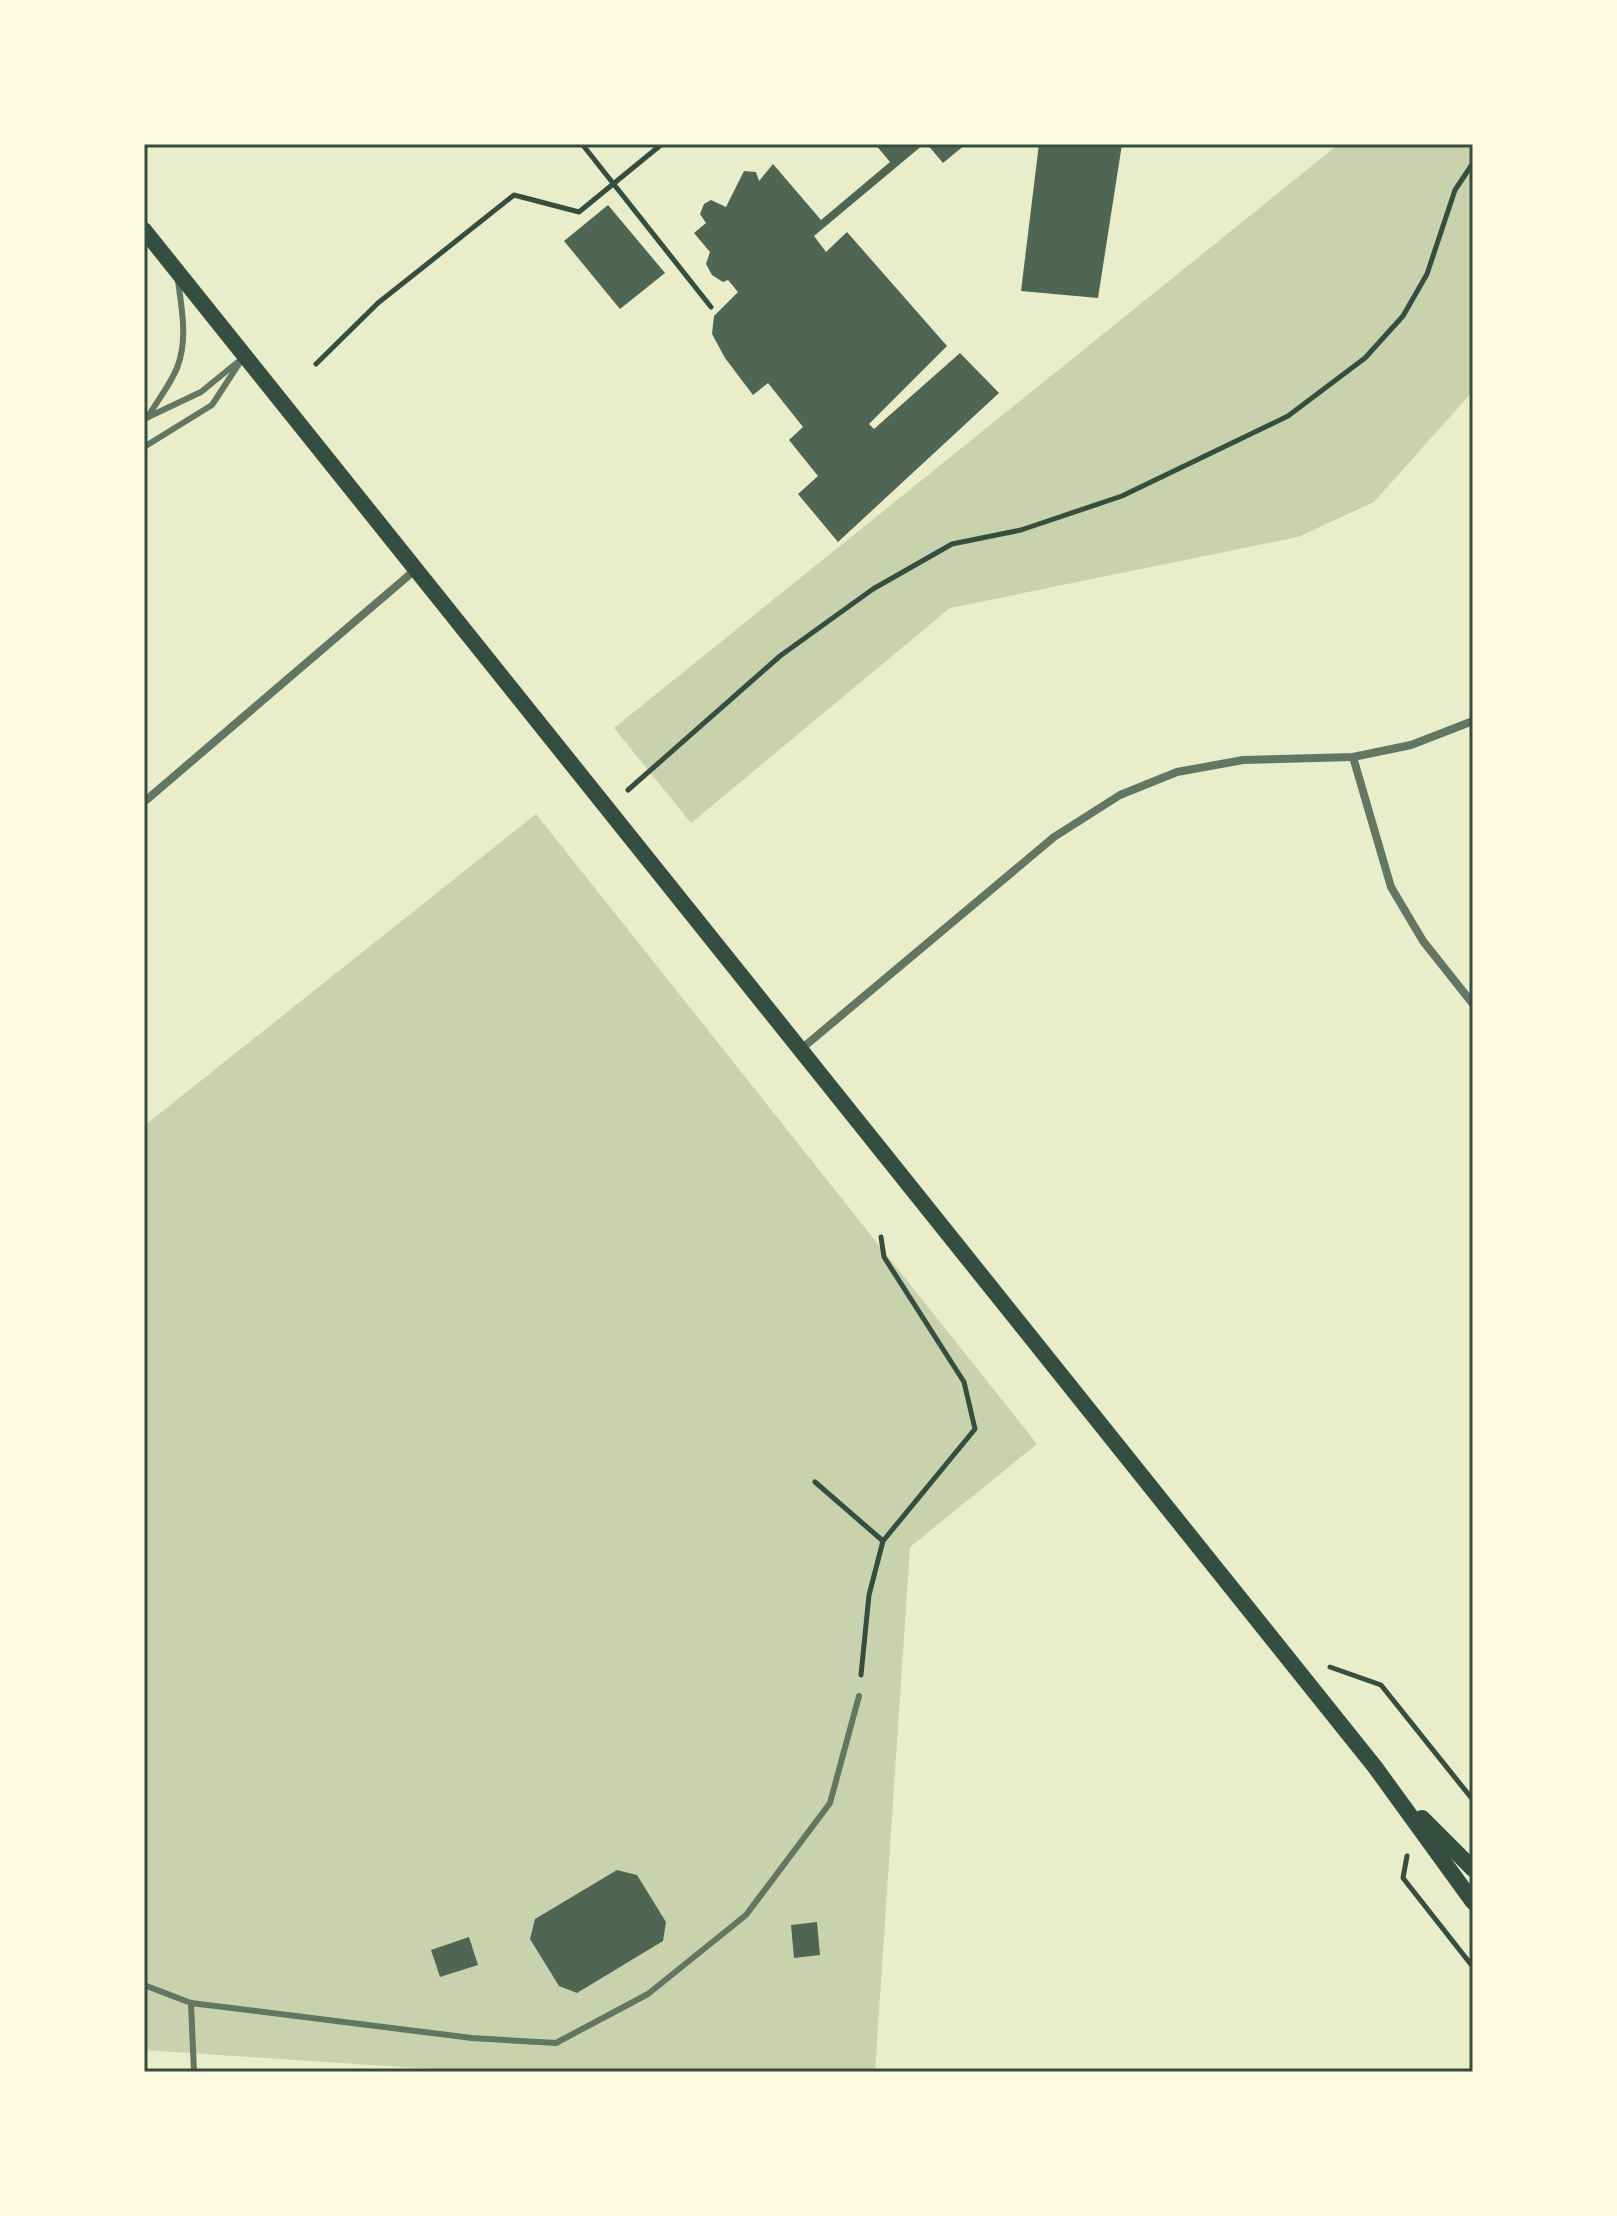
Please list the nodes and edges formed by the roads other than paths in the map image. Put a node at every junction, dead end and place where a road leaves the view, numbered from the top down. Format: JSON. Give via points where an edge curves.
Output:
{"nodes":[{"id":1,"x":144,"y":230,"type":"edge"},
{"id":2,"x":177,"y":272,"type":"junction"},
{"id":3,"x":244,"y":356,"type":"junction"},
{"id":4,"x":146,"y":418,"type":"edge"},
{"id":5,"x":144,"y":447,"type":"edge"},
{"id":6,"x":415,"y":570,"type":"junction"},
{"id":7,"x":1473,"y":721,"type":"edge"},
{"id":8,"x":1353,"y":757,"type":"junction"},
{"id":9,"x":144,"y":802,"type":"edge"},
{"id":10,"x":1473,"y":1004,"type":"edge"},
{"id":11,"x":799,"y":1050,"type":"junction"},
{"id":12,"x":859,"y":1696,"type":"road end"},
{"id":13,"x":1389,"y":1785,"type":"junction"},
{"id":14,"x":1473,"y":1869,"type":"edge"},
{"id":15,"x":1473,"y":1902,"type":"edge"},
{"id":16,"x":144,"y":1985,"type":"edge"},
{"id":17,"x":191,"y":2003,"type":"junction"},
{"id":18,"x":194,"y":2072,"type":"edge"}],
"edges":[{"from":1,"to":2,"type":"main road"},
{"from":2,"to":3,"type":"main road"},
{"from":2,"to":4,"type":"lane","via":[[184,327],[181,356]]},
{"from":3,"to":4,"type":"lane","via":[[201,392]]},
{"from":3,"to":5,"type":"lane","via":[[212,405]]},
{"from":3,"to":6,"type":"main road"},
{"from":6,"to":9,"type":"street"},
{"from":6,"to":11,"type":"main road"},
{"from":7,"to":8,"type":"street","via":[[1411,745]]},
{"from":8,"to":10,"type":"street","via":[[1391,887],[1423,941]]},
{"from":8,"to":11,"type":"street","via":[[1243,760],[1177,772],[1120,795],[1054,837]]},
{"from":11,"to":13,"type":"main road"},
{"from":12,"to":17,"type":"lane","via":[[830,1803],[746,1915],[648,1994],[556,2043],[472,2038]]},
{"from":13,"to":14,"type":"main road"},
{"from":13,"to":15,"type":"main road"},
{"from":16,"to":17,"type":"lane"},
{"from":17,"to":18,"type":"lane"}]}
